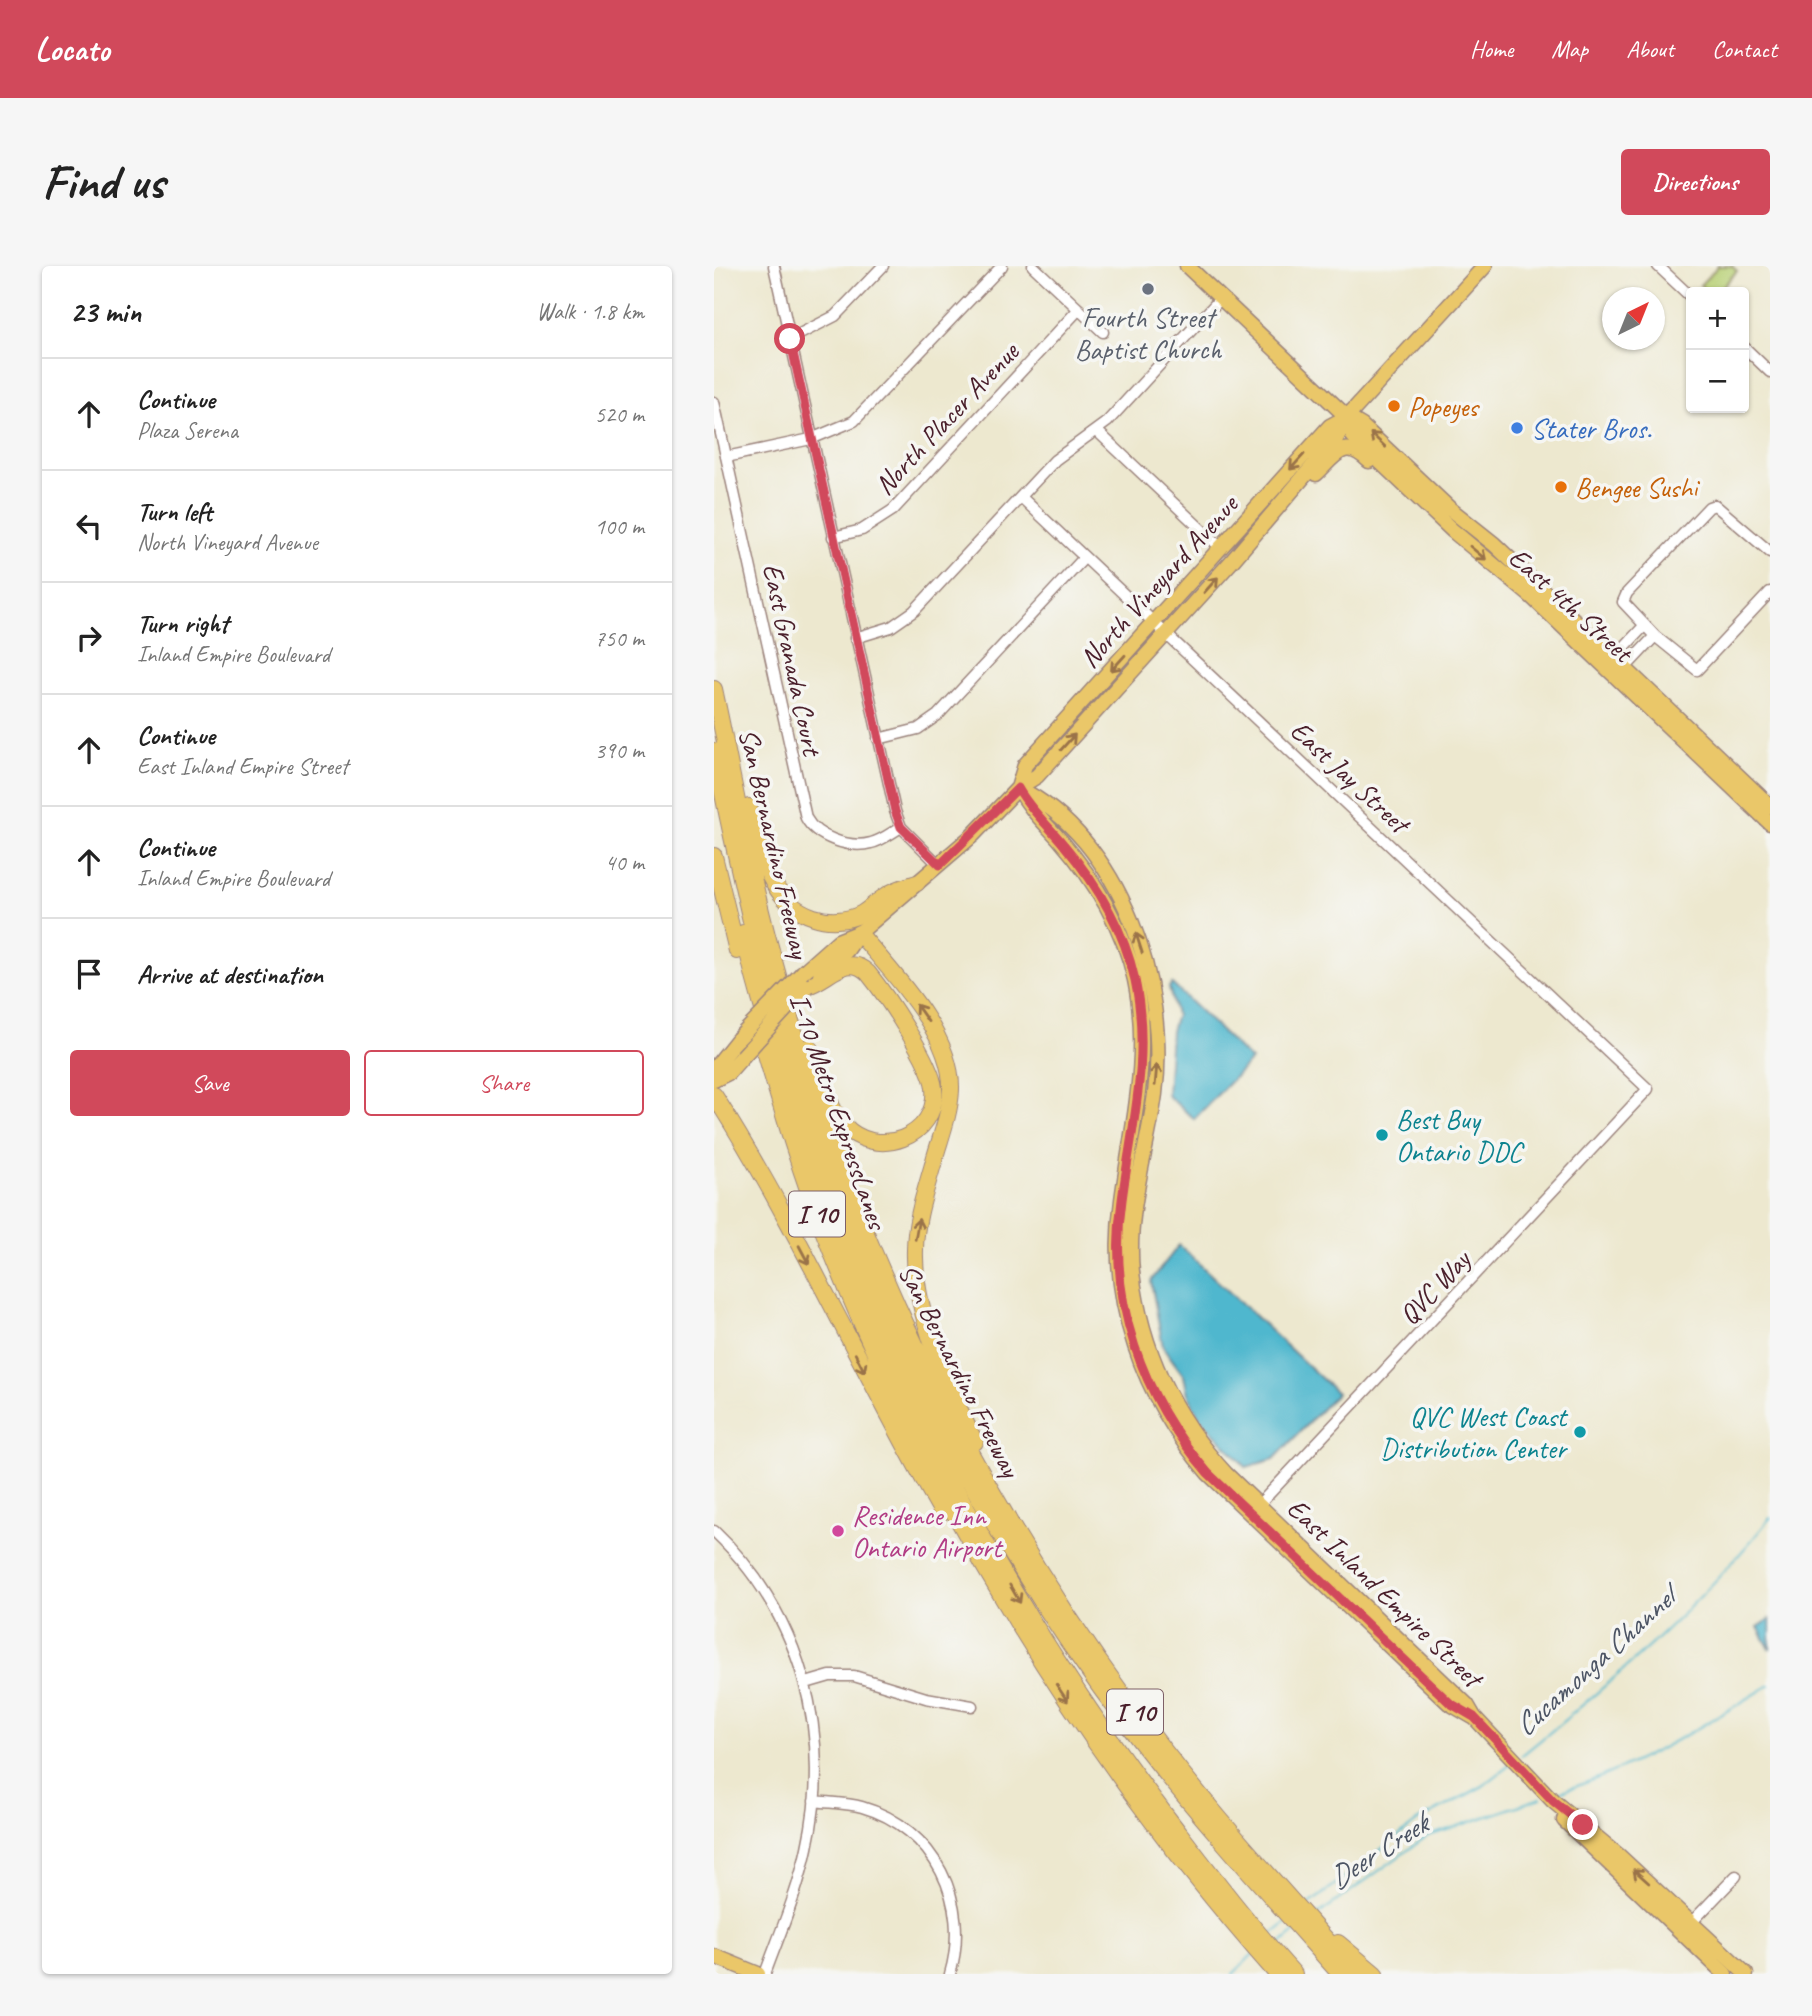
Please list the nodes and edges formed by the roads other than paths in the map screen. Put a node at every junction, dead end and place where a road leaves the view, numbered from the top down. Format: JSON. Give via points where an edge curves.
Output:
{"nodes":[{"id":1,"x":774,"y":266,"type":"edge"},
{"id":2,"x":883,"y":266,"type":"edge"},
{"id":3,"x":1002,"y":266,"type":"edge"},
{"id":4,"x":1033,"y":266,"type":"edge"},
{"id":5,"x":1186,"y":266,"type":"edge"},
{"id":6,"x":1485,"y":266,"type":"edge"},
{"id":7,"x":1658,"y":266,"type":"edge"},
{"id":8,"x":1686,"y":293,"type":"edge"},
{"id":9,"x":1220,"y":299,"type":"junction"},
{"id":10,"x":1079,"y":309,"type":"junction"},
{"id":11,"x":1103,"y":332,"type":"dead end"},
{"id":12,"x":790,"y":339,"type":"junction"},
{"id":13,"x":1747,"y":350,"type":"edge"},
{"id":14,"x":1770,"y":372,"type":"edge"},
{"id":15,"x":714,"y":402,"type":"edge"},
{"id":16,"x":1347,"y":417,"type":"junction"},
{"id":17,"x":1097,"y":430,"type":"junction"},
{"id":18,"x":811,"y":439,"type":"junction"},
{"id":19,"x":726,"y":457,"type":"junction"},
{"id":20,"x":1289,"y":491,"type":"junction"},
{"id":21,"x":1267,"y":496,"type":"junction"},
{"id":22,"x":1021,"y":497,"type":"junction"},
{"id":23,"x":1445,"y":524,"type":"junction"},
{"id":24,"x":833,"y":537,"type":"junction"},
{"id":25,"x":1221,"y":548,"type":"junction"},
{"id":26,"x":1770,"y":552,"type":"edge"},
{"id":27,"x":1083,"y":559,"type":"junction"},
{"id":28,"x":1232,"y":561,"type":"junction"},
{"id":29,"x":1770,"y":592,"type":"edge"},
{"id":30,"x":1153,"y":624,"type":"junction"},
{"id":31,"x":1644,"y":626,"type":"junction"},
{"id":32,"x":1166,"y":635,"type":"junction"},
{"id":33,"x":1655,"y":636,"type":"junction"},
{"id":34,"x":855,"y":638,"type":"junction"},
{"id":35,"x":1619,"y":664,"type":"junction"},
{"id":36,"x":714,"y":690,"type":"edge"},
{"id":37,"x":878,"y":738,"type":"junction"},
{"id":38,"x":714,"y":751,"type":"edge"},
{"id":39,"x":1018,"y":788,"type":"junction"},
{"id":40,"x":714,"y":801,"type":"edge"},
{"id":41,"x":1770,"y":806,"type":"edge"},
{"id":42,"x":1770,"y":823,"type":"edge"},
{"id":43,"x":901,"y":827,"type":"junction"},
{"id":44,"x":714,"y":856,"type":"edge"},
{"id":45,"x":940,"y":865,"type":"junction"},
{"id":46,"x":917,"y":883,"type":"junction"},
{"id":47,"x":859,"y":933,"type":"junction"},
{"id":48,"x":805,"y":979,"type":"junction"},
{"id":49,"x":779,"y":981,"type":"junction"},
{"id":50,"x":714,"y":1069,"type":"edge"},
{"id":51,"x":714,"y":1080,"type":"edge"},
{"id":52,"x":1648,"y":1089,"type":"joint"},
{"id":53,"x":714,"y":1095,"type":"edge"},
{"id":54,"x":714,"y":1124,"type":"edge"},
{"id":55,"x":747,"y":1152,"type":"junction"},
{"id":56,"x":997,"y":1503,"type":"junction"},
{"id":57,"x":1254,"y":1509,"type":"junction"},
{"id":58,"x":714,"y":1531,"type":"edge"},
{"id":59,"x":974,"y":1552,"type":"junction"},
{"id":60,"x":806,"y":1683,"type":"junction"},
{"id":61,"x":972,"y":1706,"type":"dead end"},
{"id":62,"x":814,"y":1801,"type":"junction"},
{"id":63,"x":1736,"y":1876,"type":"dead end"},
{"id":64,"x":1289,"y":1907,"type":"junction"},
{"id":65,"x":1687,"y":1928,"type":"junction"},
{"id":66,"x":1310,"y":1931,"type":"junction"},
{"id":67,"x":1250,"y":1940,"type":"junction"},
{"id":68,"x":714,"y":1956,"type":"edge"},
{"id":69,"x":1271,"y":1968,"type":"edge"},
{"id":70,"x":758,"y":1974,"type":"edge"},
{"id":71,"x":765,"y":1974,"type":"edge"},
{"id":72,"x":950,"y":1974,"type":"edge"},
{"id":73,"x":1294,"y":1974,"type":"edge"},
{"id":74,"x":1340,"y":1974,"type":"edge"},
{"id":75,"x":1357,"y":1974,"type":"edge"},
{"id":76,"x":1375,"y":1974,"type":"edge"},
{"id":77,"x":1726,"y":1974,"type":"edge"},
{"id":78,"x":1746,"y":1974,"type":"edge"}],
"edges":[{"from":1,"to":12,"type":"street"},
{"from":2,"to":12,"type":"street","via":[[835,316]]},
{"from":3,"to":18,"type":"street","via":[[869,409],[838,429]]},
{"from":4,"to":10,"type":"street"},
{"from":5,"to":9,"type":"main road","name":"East 4th Street"},
{"from":6,"to":16,"type":"main road","name":"North Vineyard Avenue"},
{"from":7,"to":8,"type":"street"},
{"from":9,"to":16,"type":"main road","name":"East 4th Street"},
{"from":9,"to":17,"type":"street"},
{"from":10,"to":11,"type":"street"},
{"from":10,"to":24,"type":"street","name":"North Placer Avenue","via":[[893,510],[862,530]]},
{"from":12,"to":18,"type":"street"},
{"from":13,"to":14,"type":"street"},
{"from":15,"to":19,"type":"street","name":"East Granada Court"},
{"from":16,"to":20,"type":"main road","name":"North Vineyard Avenue","via":[[1336,439]]},
{"from":16,"to":21,"type":"main road","name":"North Vineyard Avenue","one_way":true,"via":[[1330,426]]},
{"from":16,"to":23,"type":"main road","name":"East 4th Street","via":[[1353,436]]},
{"from":35,"to":16,"type":"main road","name":"East 4th Street","one_way":true,"via":[[1494,544]]},
{"from":17,"to":22,"type":"street","via":[[1055,460]]},
{"from":17,"to":25,"type":"street"},
{"from":18,"to":19,"type":"street"},
{"from":18,"to":24,"type":"street"},
{"from":19,"to":43,"type":"street","name":"East Granada Court","via":[[806,818],[818,835],[862,845]]},
{"from":20,"to":23,"type":"main road","via":[[1302,487],[1340,449],[1349,449],[1361,453],[1430,517]]},
{"from":20,"to":28,"type":"main road","name":"North Vineyard Avenue"},
{"from":21,"to":25,"type":"main road","name":"North Vineyard Avenue"},
{"from":21,"to":28,"type":"main road","via":[[1265,510],[1236,545]]},
{"from":22,"to":27,"type":"street","name":"East Jay Street"},
{"from":22,"to":34,"type":"street","via":[[914,611],[891,627]]},
{"from":23,"to":42,"type":"main road","name":"East 4th Street","one_way":true,"via":[[1531,596]]},
{"from":24,"to":34,"type":"street"},
{"from":25,"to":30,"type":"main road","name":"North Vineyard Avenue"},
{"from":26,"to":31,"type":"street","via":[[1719,506],[1709,507],[1624,597],[1624,605]]},
{"from":27,"to":30,"type":"street","name":"East Jay Street"},
{"from":27,"to":37,"type":"street","via":[[938,715],[918,729]]},
{"from":32,"to":28,"type":"main road","name":"North Vineyard Avenue","one_way":true},
{"from":29,"to":33,"type":"street","via":[[1697,670]]},
{"from":30,"to":32,"type":"street","name":"East Jay Street"},
{"from":30,"to":39,"type":"main road","name":"North Vineyard Avenue","one_way":true,"via":[[1025,765]]},
{"from":31,"to":33,"type":"street"},
{"from":31,"to":35,"type":"street"},
{"from":39,"to":32,"type":"main road","name":"North Vineyard Avenue","one_way":true,"via":[[1037,776]]},
{"from":32,"to":52,"type":"street","name":"East Jay Street"},
{"from":33,"to":35,"type":"street"},
{"from":34,"to":37,"type":"street"},
{"from":35,"to":41,"type":"main road","name":"East 4th Street"},
{"from":36,"to":46,"type":"highway","via":[[731,729],[764,862],[786,901],[818,919],[845,919],[862,914],[890,892]]},
{"from":36,"to":49,"type":"highway","name":"San Bernardino Freeway","number":"I 10"},
{"from":37,"to":43,"type":"street"},
{"from":38,"to":64,"type":"highway","name":"I-10 Metro ExpressLanes","via":[[758,949],[796,1074],[852,1232],[922,1389],[1001,1535],[1102,1689],[1170,1778]]},
{"from":39,"to":45,"type":"main road","name":"North Vineyard Avenue"},
{"from":39,"to":57,"type":"main road","name":"East Inland Empire Street","via":[[1041,799],[1092,853],[1133,925],[1145,959],[1159,1033],[1154,1096],[1132,1226],[1139,1316],[1153,1363],[1172,1403],[1203,1450]]},
{"from":40,"to":67,"type":"highway","name":"I-10 Metro ExpressLanes","one_way":true,"via":[[750,962],[788,1089],[852,1268],[906,1392],[964,1506],[1050,1651]]},
{"from":43,"to":45,"type":"street"},
{"from":44,"to":59,"type":"highway","number":"I 10","via":[[758,1030],[822,1228],[899,1407]]},
{"from":45,"to":46,"type":"main road","name":"North Vineyard Avenue"},
{"from":46,"to":47,"type":"main road","name":"North Vineyard Avenue"},
{"from":47,"to":48,"type":"main road","name":"North Vineyard Avenue","via":[[838,942]]},
{"from":56,"to":47,"type":"highway","one_way":true,"via":[[932,1337],[916,1281],[916,1232],[950,1097],[947,1059],[922,1012]]},
{"from":48,"to":49,"type":"highway","via":[[822,982],[850,964],[862,967],[874,980],[933,1083],[930,1112],[912,1134],[895,1142],[877,1143],[844,1125]]},
{"from":48,"to":50,"type":"main road","name":"North Vineyard Avenue","bridge":true,"via":[[738,1038]]},
{"from":48,"to":51,"type":"main road","name":"North Vineyard Avenue","bridge":true,"via":[[728,1073]]},
{"from":49,"to":56,"type":"highway","name":"San Bernardino Freeway","number":"I 10","via":[[825,1126],[886,1283],[945,1408]]},
{"from":52,"to":57,"type":"street","name":"QVC Way"},
{"from":53,"to":55,"type":"highway"},
{"from":54,"to":55,"type":"highway","via":[[726,1129]]},
{"from":55,"to":59,"type":"highway","one_way":true,"via":[[921,1476],[947,1521]]},
{"from":56,"to":64,"type":"highway","name":"San Bernardino Freeway","number":"I 10","via":[[1066,1615],[1130,1706]]},
{"from":57,"to":65,"type":"main road","name":"East Inland Empire Street","via":[[1467,1705],[1542,1790]]},
{"from":58,"to":60,"type":"street","via":[[766,1593]]},
{"from":59,"to":67,"type":"highway","number":"I 10","one_way":true,"via":[[1085,1727],[1190,1870]]},
{"from":60,"to":61,"type":"street","via":[[854,1676],[926,1698]]},
{"from":60,"to":62,"type":"street","via":[[816,1733]]},
{"from":62,"to":71,"type":"street","via":[[800,1877]]},
{"from":62,"to":72,"type":"street","via":[[876,1812],[926,1848],[945,1878],[956,1913],[957,1944]]},
{"from":63,"to":65,"type":"street"},
{"from":64,"to":66,"type":"highway","name":"San Bernardino Freeway","number":"I 10"},
{"from":65,"to":77,"type":"main road"},
{"from":65,"to":78,"type":"main road"},
{"from":66,"to":74,"type":"highway"},
{"from":66,"to":75,"type":"highway","name":"San Bernardino Freeway","number":"I 10"},
{"from":66,"to":76,"type":"highway","via":[[1354,1954]]},
{"from":67,"to":69,"type":"highway","number":"I 10"},
{"from":68,"to":70,"type":"main road"},
{"from":69,"to":73,"type":"highway"}]}
